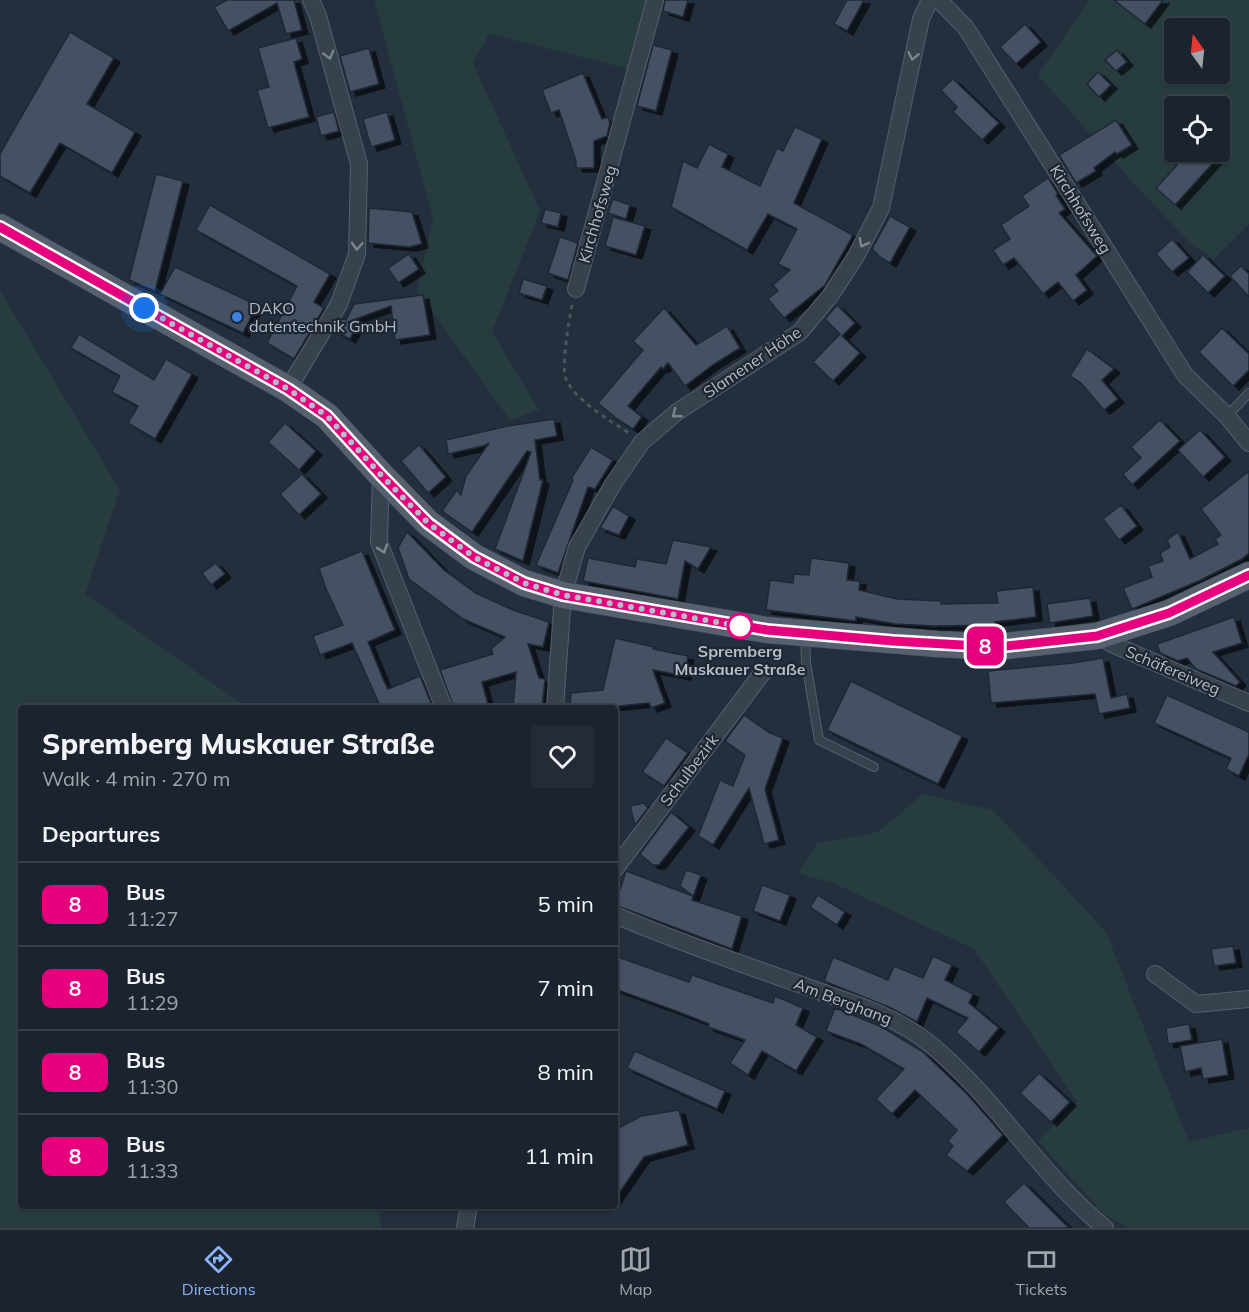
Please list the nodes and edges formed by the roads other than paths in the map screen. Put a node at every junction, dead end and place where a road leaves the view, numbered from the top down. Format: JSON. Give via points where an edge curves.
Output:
{"nodes":[{"id":1,"x":311,"y":0,"type":"edge"},
{"id":2,"x":656,"y":0,"type":"edge"},
{"id":3,"x":930,"y":0,"type":"edge"},
{"id":4,"x":939,"y":0,"type":"edge"},
{"id":5,"x":0,"y":227,"type":"edge"},
{"id":6,"x":576,"y":289,"type":"dead end"},
{"id":7,"x":288,"y":389,"type":"junction"},
{"id":8,"x":1249,"y":393,"type":"edge"},
{"id":9,"x":1227,"y":416,"type":"junction"},
{"id":10,"x":1249,"y":443,"type":"edge"},
{"id":11,"x":381,"y":475,"type":"junction"},
{"id":12,"x":1249,"y":575,"type":"edge"},
{"id":13,"x":563,"y":595,"type":"junction"},
{"id":14,"x":806,"y":634,"type":"junction"},
{"id":15,"x":1097,"y":636,"type":"junction"},
{"id":16,"x":763,"y":672,"type":"dead end"},
{"id":17,"x":1249,"y":703,"type":"edge"},
{"id":18,"x":443,"y":705,"type":"edge"},
{"id":19,"x":555,"y":705,"type":"edge"},
{"id":20,"x":874,"y":767,"type":"dead end"},
{"id":21,"x":618,"y":865,"type":"edge"},
{"id":22,"x":618,"y":916,"type":"edge"},
{"id":23,"x":1155,"y":974,"type":"dead end"},
{"id":24,"x":1249,"y":999,"type":"edge"},
{"id":25,"x":468,"y":1209,"type":"edge"},
{"id":26,"x":465,"y":1228,"type":"edge"},
{"id":27,"x":1105,"y":1228,"type":"edge"}],
"edges":[{"from":1,"to":7,"type":"street","one_way":true,"via":[[359,164],[357,254],[339,304]]},
{"from":2,"to":6,"type":"street","name":"Kirchhofsweg"},
{"from":3,"to":13,"type":"street","name":"Slamener Höhe","one_way":true,"via":[[921,19],[881,208],[856,256],[830,297],[800,332],[677,412],[642,442],[612,484],[577,548]]},
{"from":4,"to":9,"type":"street","name":"Kirchhofsweg","via":[[966,28],[1185,375]]},
{"from":5,"to":7,"type":"main road"},
{"from":7,"to":11,"type":"main road","via":[[327,416]]},
{"from":8,"to":9,"type":"lane"},
{"from":9,"to":10,"type":"street","name":"Kirchhofsweg"},
{"from":11,"to":13,"type":"main road","via":[[428,523],[474,557],[524,583]]},
{"from":11,"to":18,"type":"street","one_way":true,"via":[[379,542]]},
{"from":12,"to":15,"type":"main road","via":[[1169,613]]},
{"from":13,"to":14,"type":"main road"},
{"from":13,"to":19,"type":"street"},
{"from":14,"to":15,"type":"main road","via":[[997,647]]},
{"from":14,"to":20,"type":"lane","via":[[806,662],[819,740]]},
{"from":15,"to":17,"type":"street","name":"Schäfereiweg"},
{"from":16,"to":21,"type":"street","name":"Schulbezirk"},
{"from":22,"to":27,"type":"street","name":"Am Berghang","via":[[898,1022],[929,1043],[978,1090],[1079,1207]]},
{"from":23,"to":24,"type":"street","via":[[1196,1004]]},
{"from":25,"to":26,"type":"street"}]}
